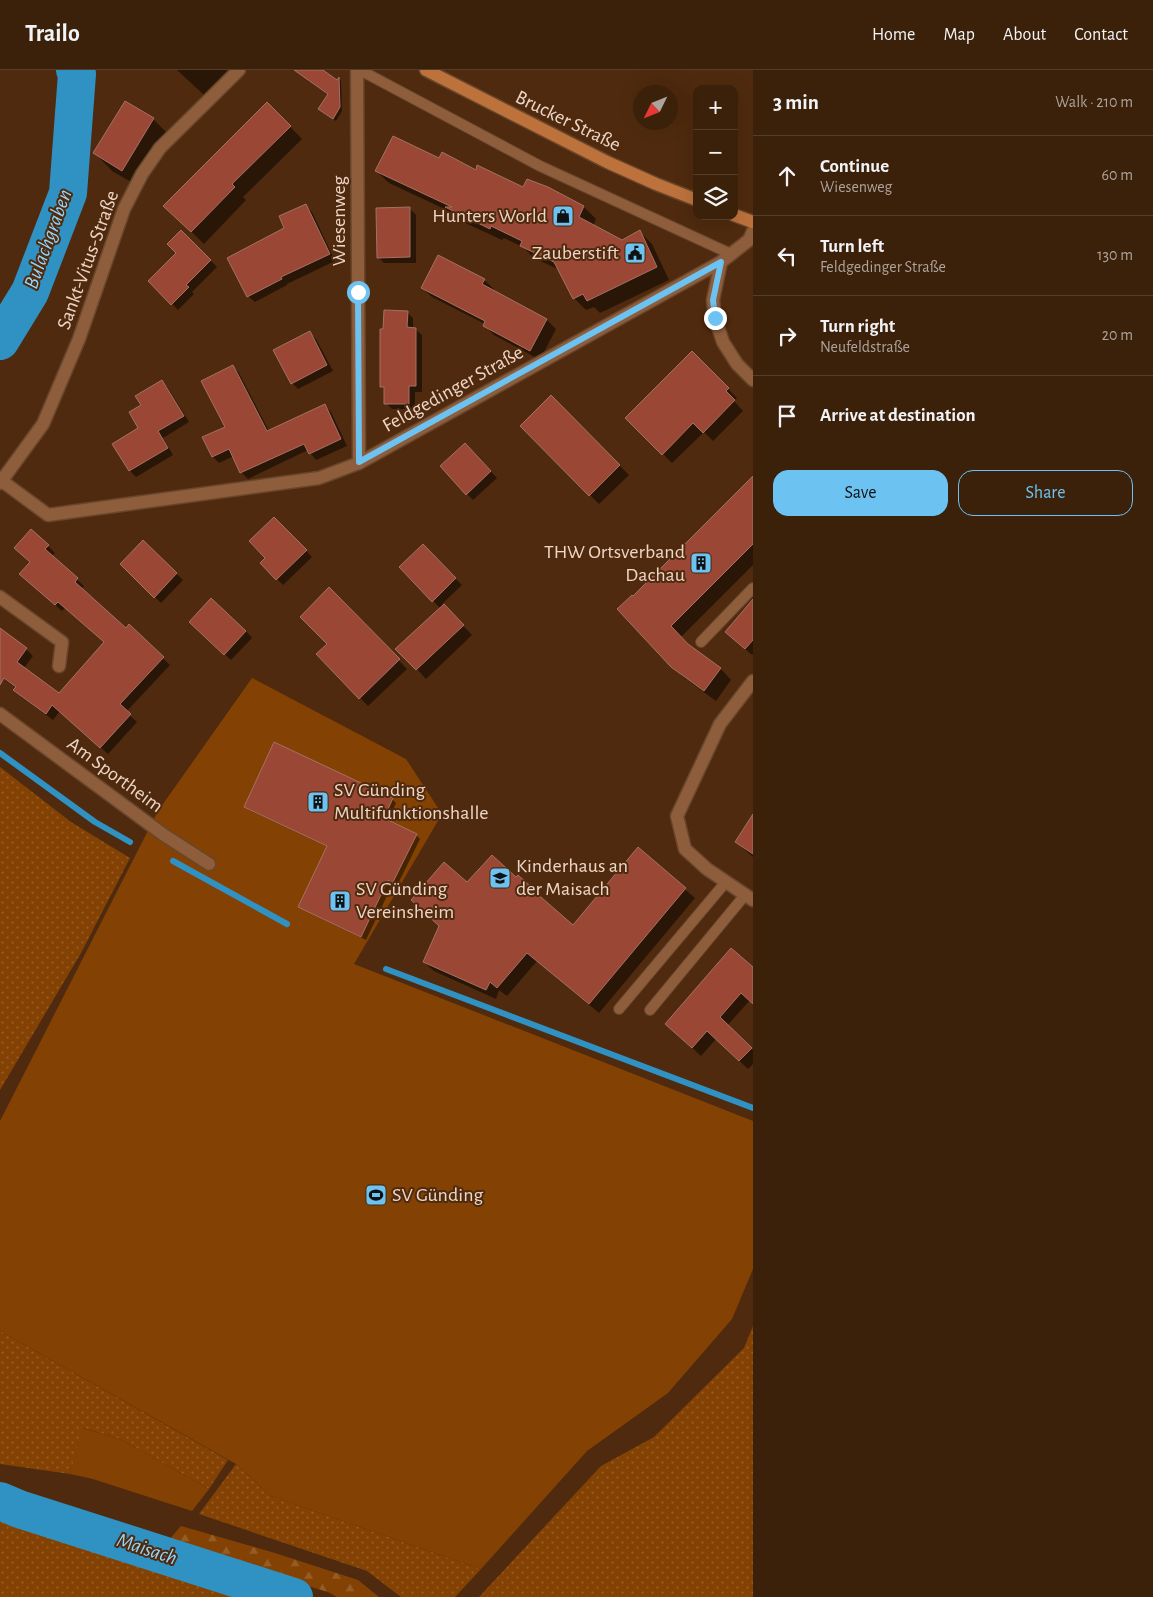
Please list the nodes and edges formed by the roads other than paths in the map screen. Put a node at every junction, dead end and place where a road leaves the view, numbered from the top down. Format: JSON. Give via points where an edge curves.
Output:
{"nodes":[{"id":1,"x":238,"y":70,"type":"edge"},
{"id":2,"x":358,"y":70,"type":"edge"},
{"id":3,"x":426,"y":70,"type":"edge"},
{"id":4,"x":693,"y":198,"type":"edge"},
{"id":5,"x":738,"y":216,"type":"edge"},
{"id":6,"x":753,"y":222,"type":"edge"},
{"id":7,"x":753,"y":231,"type":"edge"},
{"id":8,"x":726,"y":258,"type":"junction"},
{"id":9,"x":753,"y":380,"type":"edge"},
{"id":10,"x":359,"y":462,"type":"junction"},
{"id":11,"x":1,"y":482,"type":"edge"},
{"id":12,"x":753,"y":588,"type":"edge"},
{"id":13,"x":0,"y":596,"type":"edge"},
{"id":14,"x":701,"y":642,"type":"dead end"},
{"id":15,"x":59,"y":666,"type":"dead end"},
{"id":16,"x":753,"y":681,"type":"edge"},
{"id":17,"x":0,"y":714,"type":"edge"},
{"id":18,"x":209,"y":864,"type":"dead end"},
{"id":19,"x":725,"y":883,"type":"junction"},
{"id":20,"x":749,"y":898,"type":"edge"},
{"id":21,"x":619,"y":1009,"type":"dead end"},
{"id":22,"x":650,"y":1010,"type":"dead end"}],
"edges":[{"from":1,"to":11,"type":"street","name":"Sankt-Vitus-Straße","via":[[160,148],[142,174],[124,209],[79,339],[43,424]]},
{"from":2,"to":8,"type":"lane","via":[[540,166]]},
{"from":2,"to":10,"type":"street","name":"Wiesenweg"},
{"from":3,"to":4,"type":"main road","name":"Brucker Straße","via":[[606,162]]},
{"from":5,"to":6,"type":"main road"},
{"from":7,"to":8,"type":"street","name":"Feldgedinger Straße","via":[[749,240]]},
{"from":8,"to":9,"type":"street","via":[[713,300],[715,318],[723,342]]},
{"from":8,"to":10,"type":"street","name":"Feldgedinger Straße"},
{"from":10,"to":11,"type":"street","name":"Feldgedinger Straße","via":[[319,478],[48,515]]},
{"from":12,"to":14,"type":"lane"},
{"from":13,"to":15,"type":"street","via":[[62,642]]},
{"from":16,"to":19,"type":"street","via":[[720,724],[677,816],[684,849]]},
{"from":17,"to":18,"type":"street","name":"Am Sportheim","via":[[164,835]]},
{"from":19,"to":20,"type":"street"},
{"from":19,"to":21,"type":"lane"},
{"from":20,"to":22,"type":"lane"}]}
